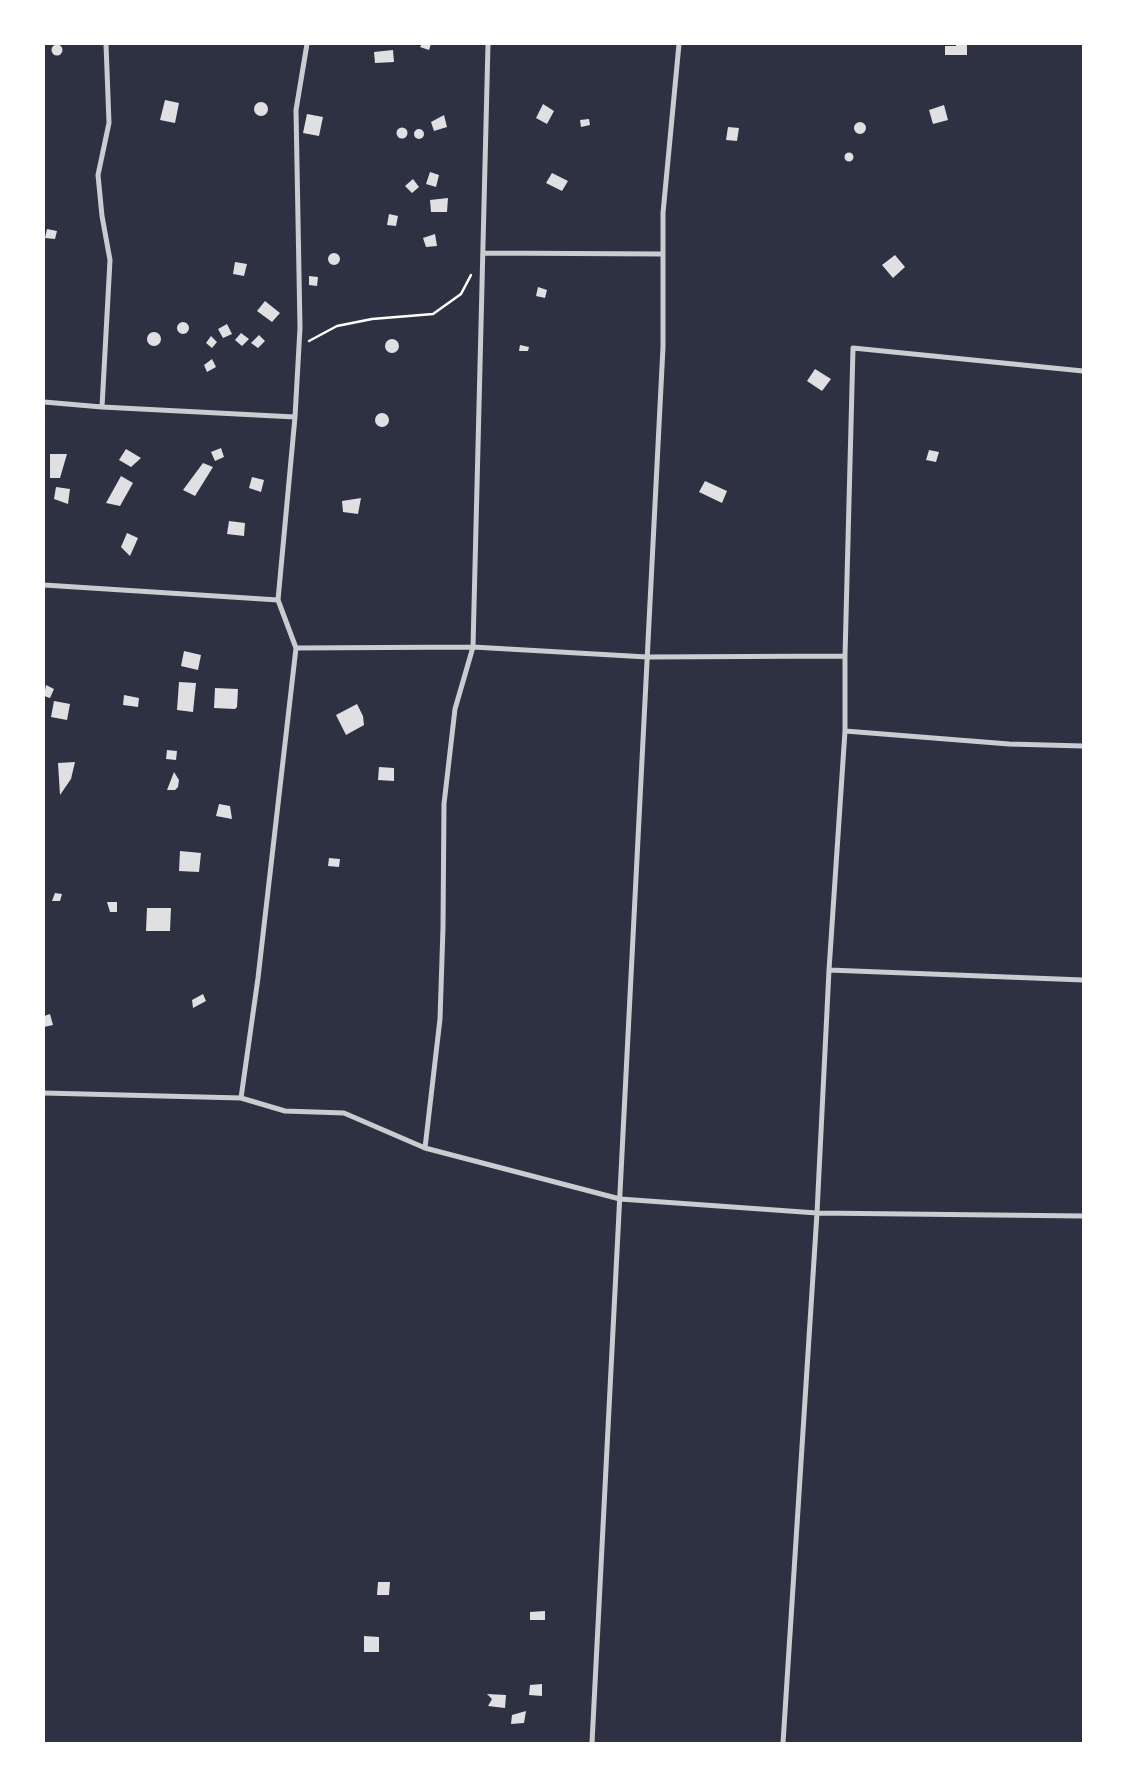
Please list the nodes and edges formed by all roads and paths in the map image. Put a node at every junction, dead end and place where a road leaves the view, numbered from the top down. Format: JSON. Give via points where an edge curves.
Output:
{"nodes":[{"id":1,"x":106,"y":44,"type":"edge"},
{"id":2,"x":307,"y":44,"type":"edge"},
{"id":3,"x":488,"y":44,"type":"edge"},
{"id":4,"x":679,"y":44,"type":"edge"},
{"id":5,"x":483,"y":253,"type":"junction"},
{"id":6,"x":663,"y":254,"type":"junction"},
{"id":7,"x":299,"y":347,"type":"junction"},
{"id":8,"x":1083,"y":371,"type":"edge"},
{"id":9,"x":44,"y":402,"type":"edge"},
{"id":10,"x":102,"y":406,"type":"junction"},
{"id":11,"x":295,"y":417,"type":"junction"},
{"id":12,"x":44,"y":585,"type":"edge"},
{"id":13,"x":278,"y":600,"type":"junction"},
{"id":14,"x":473,"y":647,"type":"junction"},
{"id":15,"x":296,"y":648,"type":"junction"},
{"id":16,"x":845,"y":656,"type":"junction"},
{"id":17,"x":647,"y":657,"type":"junction"},
{"id":18,"x":846,"y":731,"type":"junction"},
{"id":19,"x":1083,"y":746,"type":"edge"},
{"id":20,"x":829,"y":970,"type":"junction"},
{"id":21,"x":1083,"y":980,"type":"edge"},
{"id":22,"x":44,"y":1093,"type":"edge"},
{"id":23,"x":241,"y":1098,"type":"junction"},
{"id":24,"x":425,"y":1148,"type":"junction"},
{"id":25,"x":620,"y":1199,"type":"junction"},
{"id":26,"x":817,"y":1213,"type":"junction"},
{"id":27,"x":1083,"y":1216,"type":"edge"},
{"id":28,"x":592,"y":1743,"type":"edge"},
{"id":29,"x":782,"y":1743,"type":"edge"}],
"edges":[{"from":1,"to":10,"type":"street","via":[[109,123],[98,175],[110,260]]},
{"from":2,"to":7,"type":"street","via":[[296,110]]},
{"from":3,"to":5,"type":"street"},
{"from":4,"to":6,"type":"street","via":[[663,213]]},
{"from":5,"to":6,"type":"street"},
{"from":5,"to":7,"type":"path","via":[[461,294],[434,314],[372,319],[337,326]]},
{"from":5,"to":14,"type":"street"},
{"from":6,"to":17,"type":"street","via":[[663,347]]},
{"from":7,"to":11,"type":"street"},
{"from":8,"to":16,"type":"street","via":[[853,348]]},
{"from":9,"to":10,"type":"street"},
{"from":10,"to":11,"type":"street"},
{"from":11,"to":13,"type":"street"},
{"from":12,"to":13,"type":"street"},
{"from":13,"to":15,"type":"street"},
{"from":14,"to":15,"type":"street"},
{"from":14,"to":17,"type":"street"},
{"from":14,"to":24,"type":"street","via":[[455,709],[444,804],[440,1019]]},
{"from":15,"to":23,"type":"street"},
{"from":16,"to":17,"type":"street"},
{"from":16,"to":18,"type":"street"},
{"from":17,"to":25,"type":"street"},
{"from":18,"to":19,"type":"street","via":[[1009,744]]},
{"from":18,"to":20,"type":"street"},
{"from":20,"to":21,"type":"street"},
{"from":20,"to":26,"type":"street"},
{"from":22,"to":23,"type":"street"},
{"from":23,"to":24,"type":"street","via":[[285,1111],[344,1113]]},
{"from":24,"to":25,"type":"street"},
{"from":25,"to":26,"type":"street"},
{"from":25,"to":28,"type":"street"},
{"from":26,"to":27,"type":"street"},
{"from":26,"to":29,"type":"street"}]}
